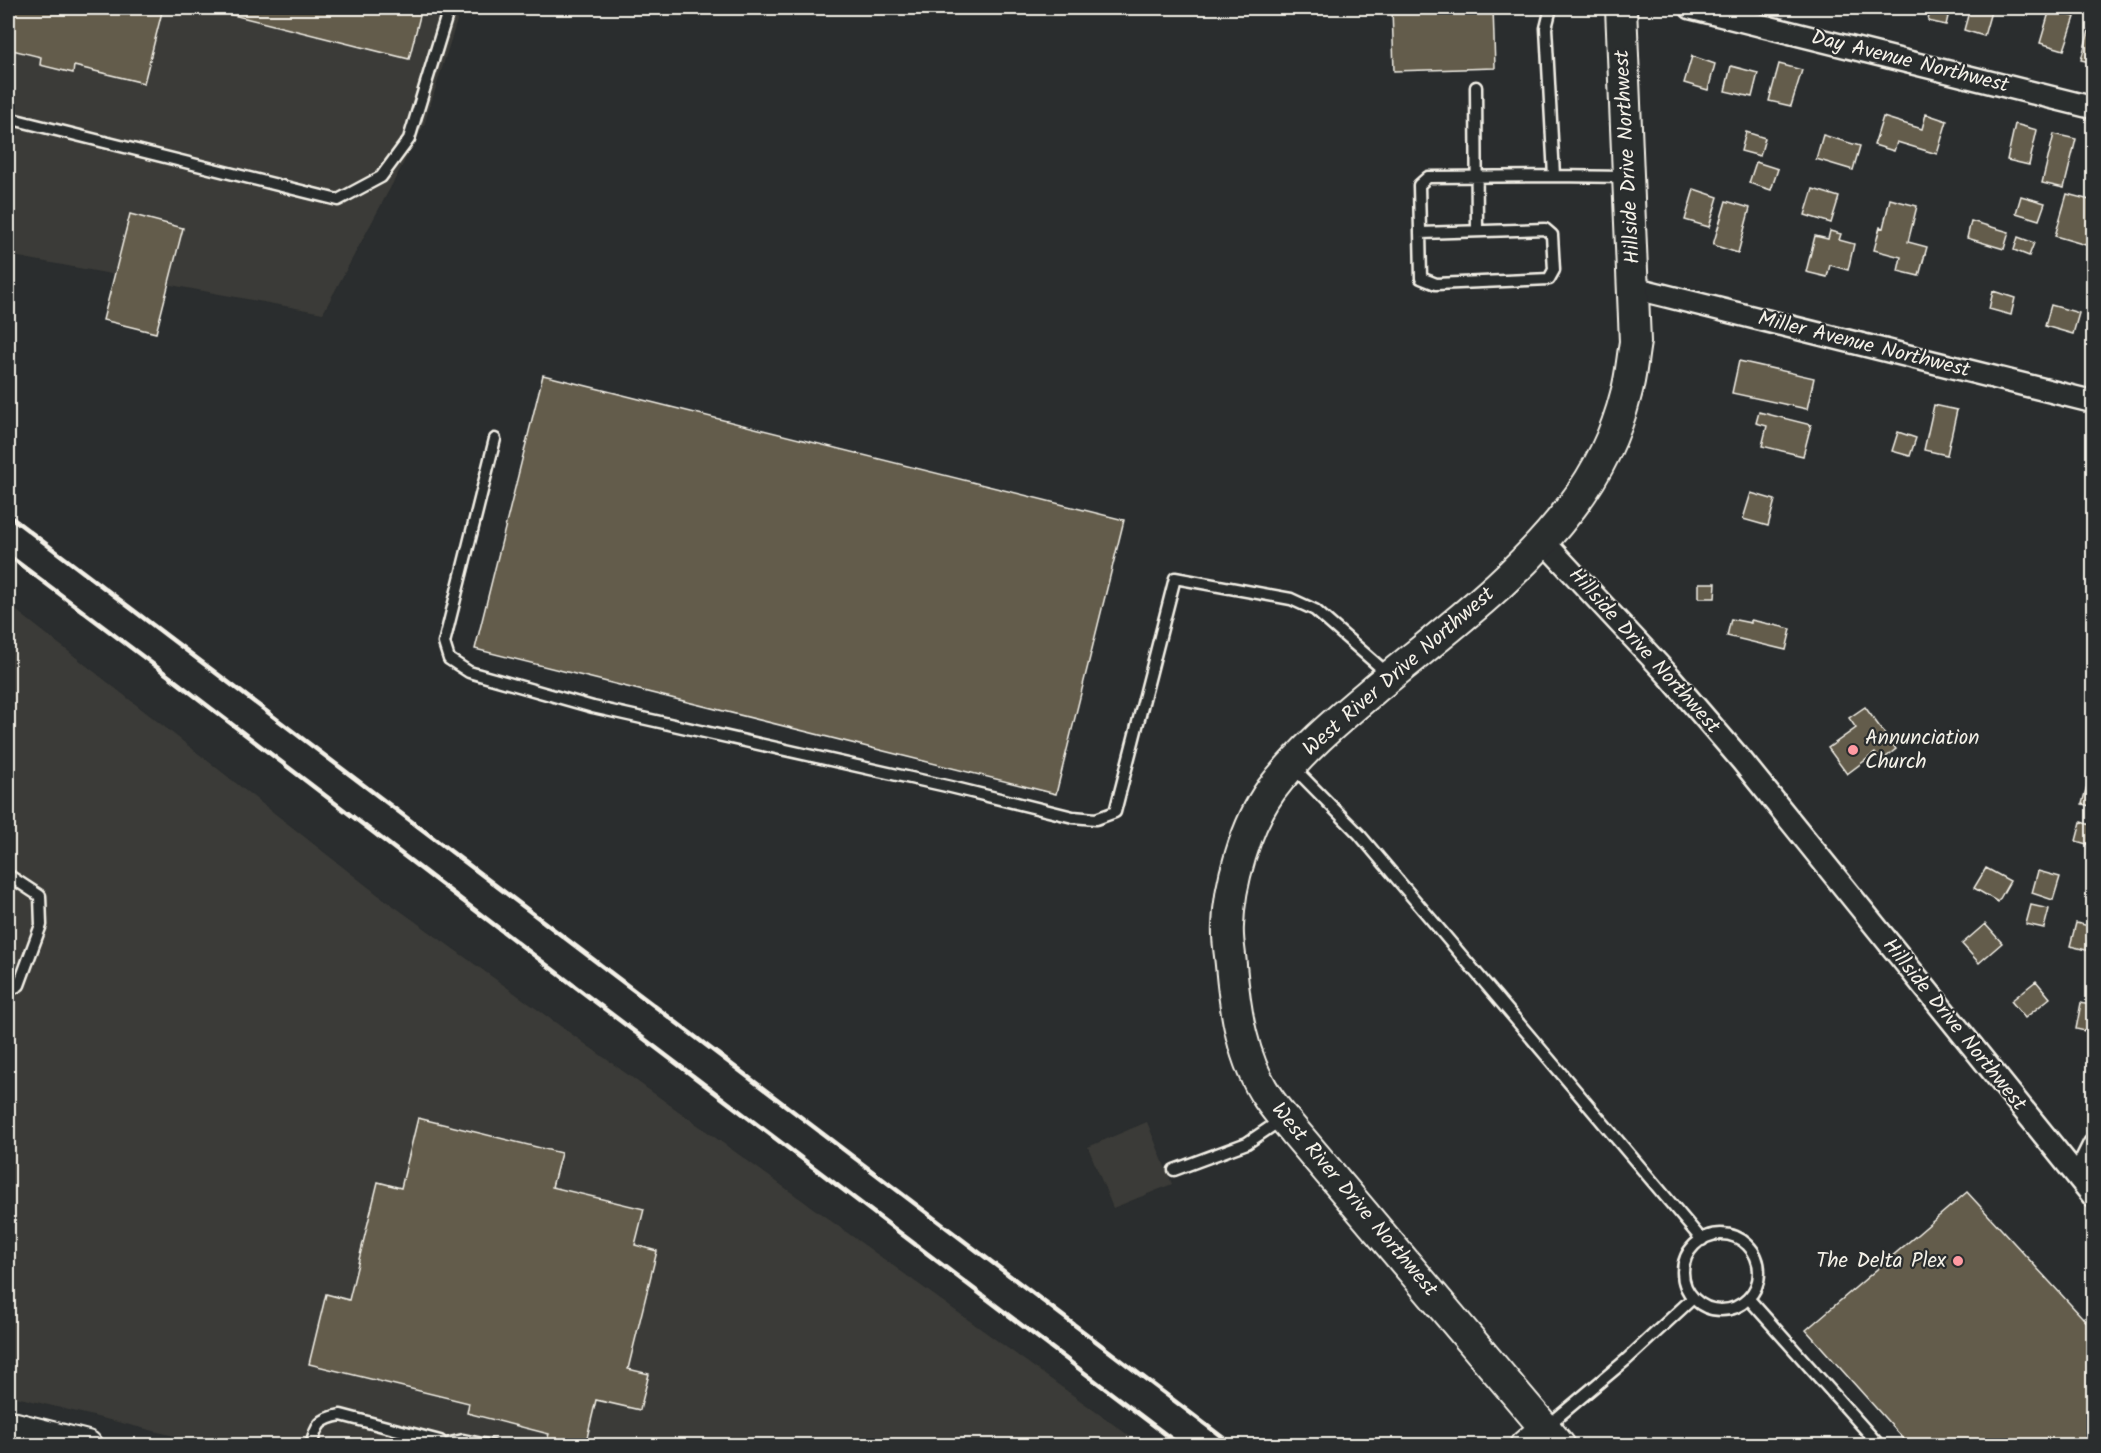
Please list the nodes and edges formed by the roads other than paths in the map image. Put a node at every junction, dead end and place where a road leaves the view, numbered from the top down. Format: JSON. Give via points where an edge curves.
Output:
{"nodes":[{"id":1,"x":449,"y":8,"type":"edge"},
{"id":2,"x":1551,"y":8,"type":"edge"},
{"id":3,"x":1621,"y":8,"type":"edge"},
{"id":4,"x":1691,"y":8,"type":"edge"},
{"id":5,"x":1476,"y":87,"type":"dead end"},
{"id":6,"x":2094,"y":108,"type":"edge"},
{"id":7,"x":8,"y":118,"type":"edge"},
{"id":8,"x":1554,"y":176,"type":"junction"},
{"id":9,"x":1476,"y":177,"type":"junction"},
{"id":10,"x":1629,"y":177,"type":"junction"},
{"id":11,"x":1477,"y":231,"type":"junction"},
{"id":12,"x":1420,"y":233,"type":"junction"},
{"id":13,"x":1634,"y":288,"type":"junction"},
{"id":14,"x":2094,"y":402,"type":"edge"},
{"id":15,"x":495,"y":439,"type":"dead end"},
{"id":16,"x":1543,"y":541,"type":"junction"},
{"id":17,"x":1391,"y":676,"type":"junction"},
{"id":18,"x":1292,"y":766,"type":"junction"},
{"id":19,"x":8,"y":875,"type":"edge"},
{"id":20,"x":8,"y":991,"type":"edge"},
{"id":21,"x":1284,"y":1118,"type":"junction"},
{"id":22,"x":2094,"y":1145,"type":"edge"},
{"id":23,"x":1174,"y":1170,"type":"dead end"},
{"id":24,"x":2078,"y":1177,"type":"junction"},
{"id":25,"x":2094,"y":1197,"type":"edge"},
{"id":26,"x":1702,"y":1240,"type":"junction"},
{"id":27,"x":1693,"y":1298,"type":"junction"},
{"id":28,"x":1749,"y":1299,"type":"junction"},
{"id":29,"x":16,"y":1431,"type":"edge"},
{"id":30,"x":1544,"y":1440,"type":"edge"},
{"id":31,"x":446,"y":1445,"type":"edge"},
{"id":32,"x":87,"y":1446,"type":"edge"},
{"id":33,"x":311,"y":1446,"type":"edge"},
{"id":34,"x":492,"y":1446,"type":"edge"},
{"id":35,"x":1880,"y":1446,"type":"edge"}],
"edges":[{"from":1,"to":7,"type":"lane","via":[[409,139],[381,177],[338,200]]},
{"from":2,"to":8,"type":"lane","via":[[1546,28]]},
{"from":3,"to":10,"type":"main road","name":"Hillside Drive Northwest"},
{"from":4,"to":6,"type":"street","name":"Day Avenue Northwest"},
{"from":5,"to":9,"type":"lane"},
{"from":8,"to":9,"type":"lane"},
{"from":8,"to":10,"type":"lane"},
{"from":9,"to":11,"type":"lane"},
{"from":9,"to":12,"type":"lane","via":[[1428,177],[1419,185]]},
{"from":10,"to":13,"type":"main road","name":"Hillside Drive Northwest"},
{"from":11,"to":12,"type":"lane"},
{"from":11,"to":12,"type":"lane","via":[[1545,229],[1552,235],[1554,270],[1549,279],[1436,284],[1421,278]]},
{"from":13,"to":14,"type":"street","name":"Miller Avenue Northwest"},
{"from":13,"to":16,"type":"main road","name":"Hillside Drive Northwest","via":[[1635,342],[1618,420],[1593,474]]},
{"from":15,"to":17,"type":"lane","via":[[444,643],[449,659],[469,672],[593,707],[1073,817],[1096,819],[1115,812],[1175,578],[1292,599],[1315,610]]},
{"from":16,"to":17,"type":"main road","name":"West River Drive Northwest","via":[[1497,587]]},
{"from":16,"to":24,"type":"street","name":"Hillside Drive Northwest","via":[[1670,676],[1742,761]]},
{"from":17,"to":18,"type":"main road","name":"West River Drive Northwest","via":[[1308,747]]},
{"from":18,"to":21,"type":"main road","name":"West River Drive Northwest","via":[[1270,791],[1254,821],[1231,893],[1227,928],[1233,994],[1246,1053],[1267,1096]]},
{"from":18,"to":26,"type":"lane","via":[[1359,834]]},
{"from":19,"to":20,"type":"lane","via":[[40,896],[41,925],[19,986]]},
{"from":21,"to":23,"type":"lane","via":[[1247,1143]]},
{"from":21,"to":30,"type":"main road","name":"West River Drive Northwest"},
{"from":22,"to":24,"type":"street"},
{"from":24,"to":25,"type":"street","name":"Hillside Drive Northwest"},
{"from":26,"to":27,"type":"lane","via":[[1693,1247],[1683,1268],[1687,1290]]},
{"from":26,"to":28,"type":"lane","via":[[1724,1234],[1735,1236],[1752,1249],[1759,1280]]},
{"from":27,"to":28,"type":"lane","via":[[1721,1311]]},
{"from":27,"to":30,"type":"lane"},
{"from":28,"to":35,"type":"lane"},
{"from":29,"to":32,"type":"main road"},
{"from":31,"to":33,"type":"lane","via":[[341,1415],[327,1417],[316,1426]]},
{"from":31,"to":34,"type":"lane","via":[[463,1440]]}]}
